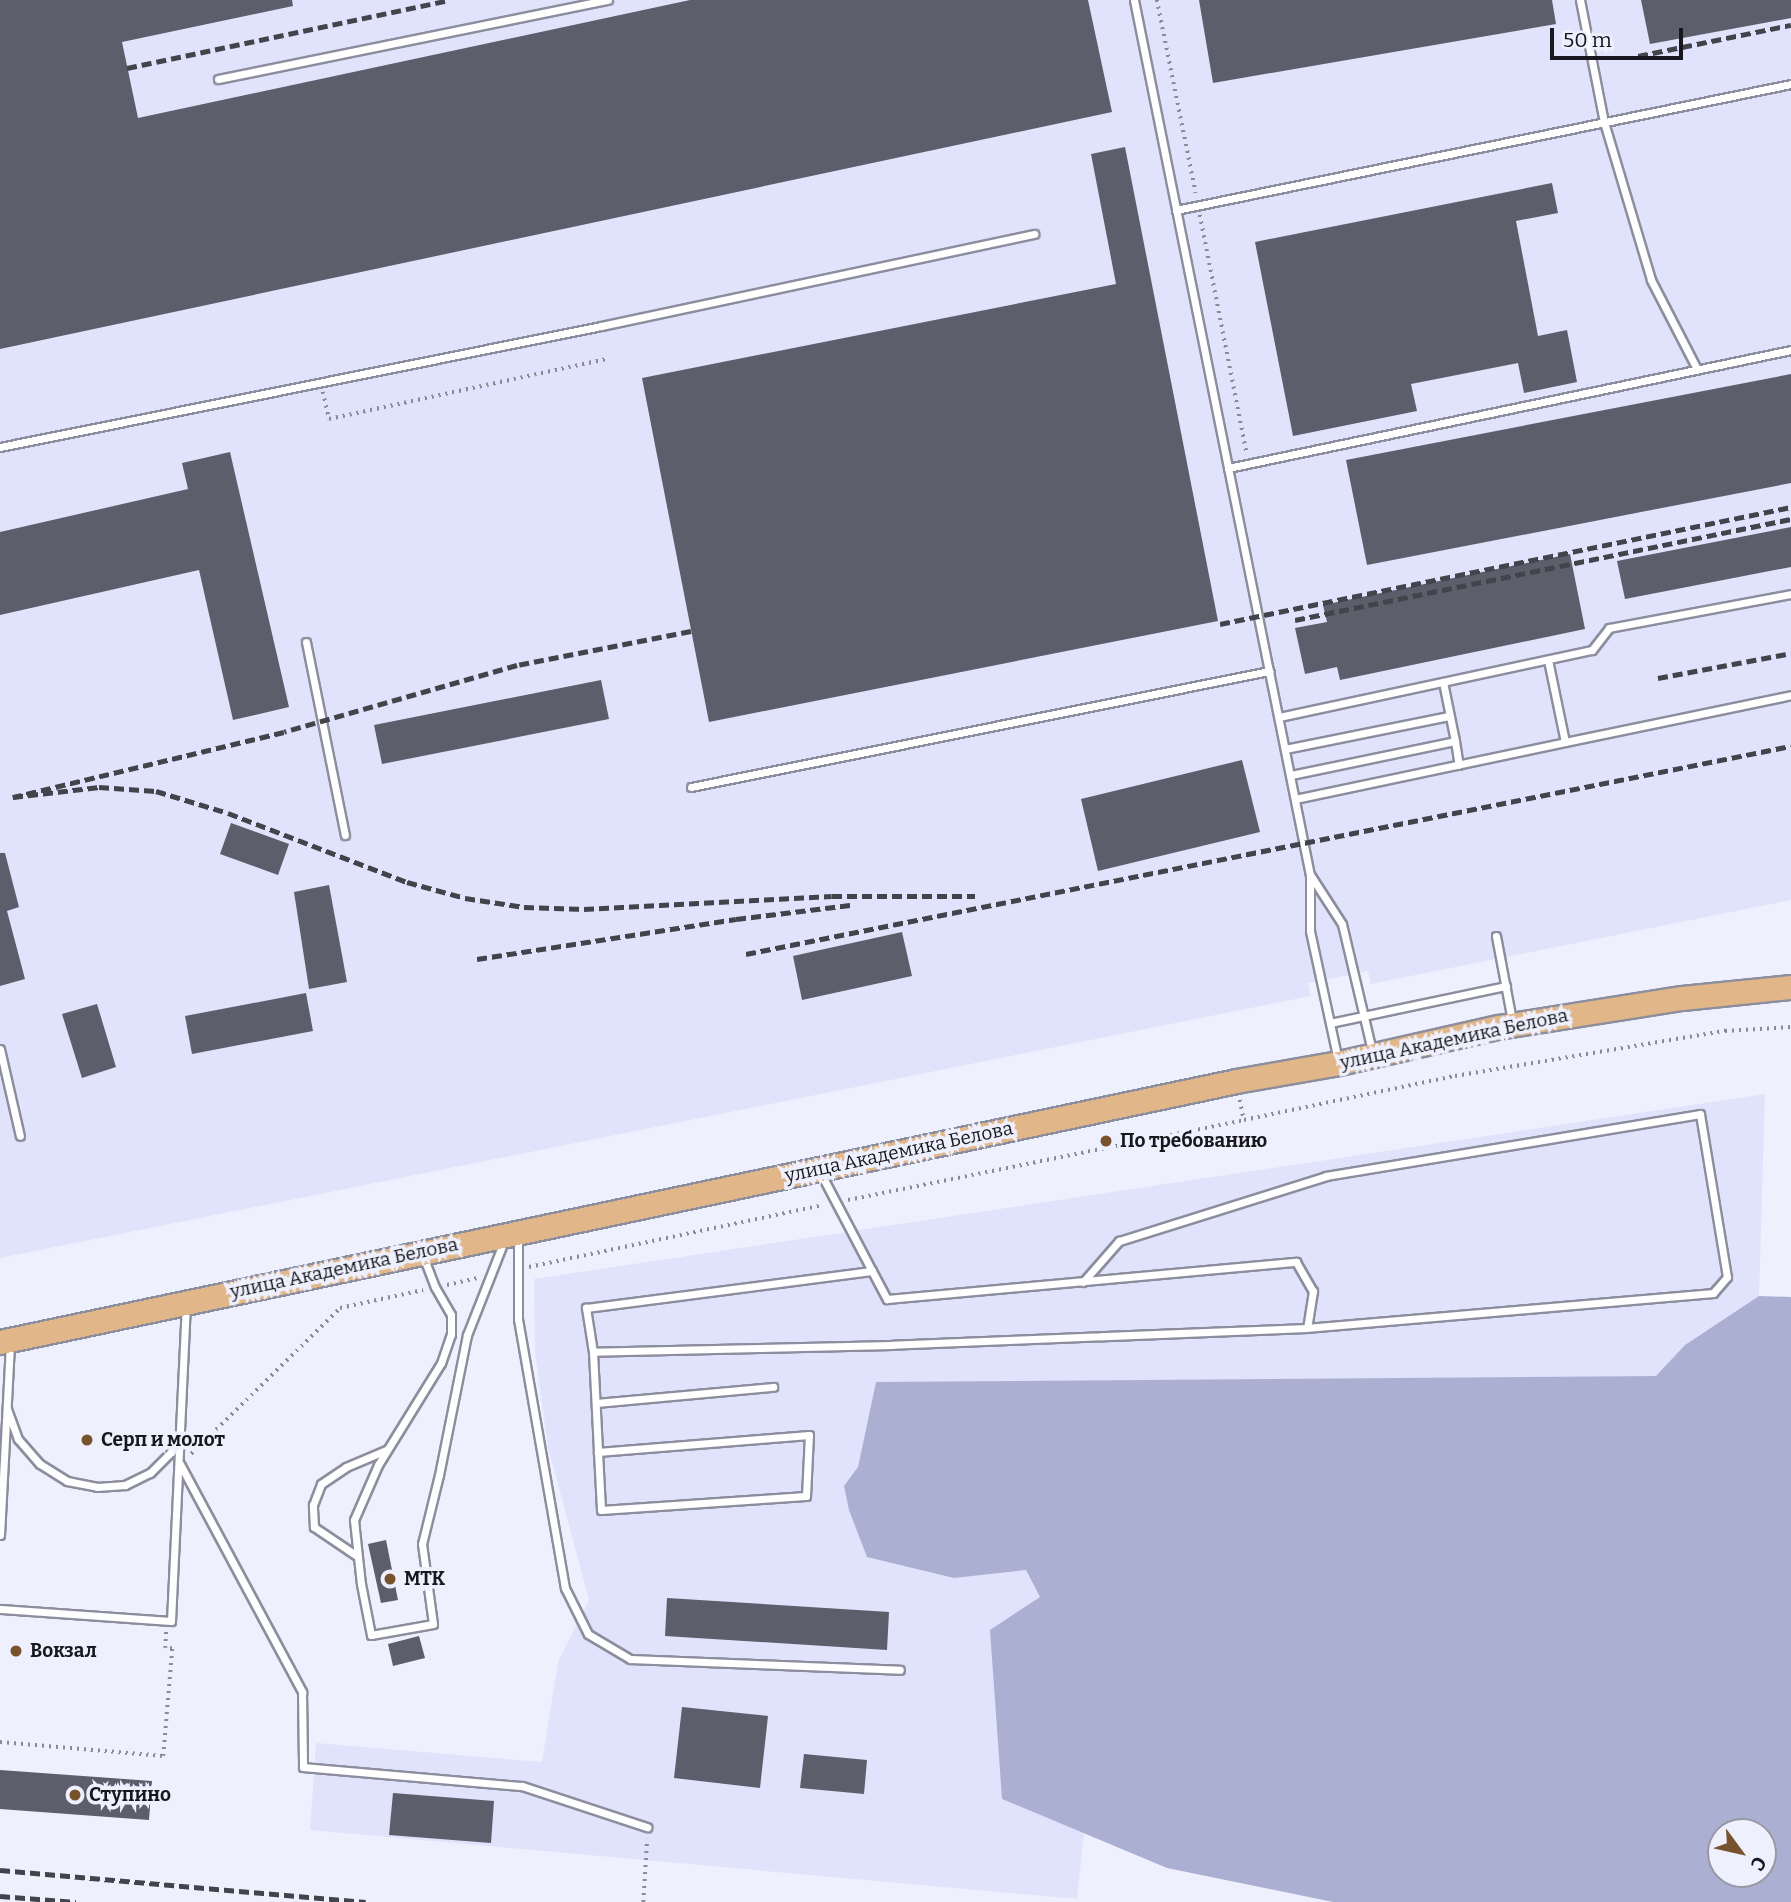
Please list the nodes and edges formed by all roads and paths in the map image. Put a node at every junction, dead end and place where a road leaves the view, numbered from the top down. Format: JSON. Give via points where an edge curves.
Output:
{"nodes":[{"id":1,"x":608,"y":0,"type":"edge"},
{"id":2,"x":1134,"y":0,"type":"edge"},
{"id":3,"x":1157,"y":0,"type":"edge"},
{"id":4,"x":1580,"y":0,"type":"edge"},
{"id":5,"x":218,"y":79,"type":"dead end"},
{"id":6,"x":1791,"y":84,"type":"edge"},
{"id":7,"x":1604,"y":122,"type":"junction"},
{"id":8,"x":1198,"y":206,"type":"junction"},
{"id":9,"x":1176,"y":210,"type":"junction"},
{"id":10,"x":1034,"y":234,"type":"dead end"},
{"id":11,"x":1791,"y":350,"type":"edge"},
{"id":12,"x":607,"y":359,"type":"dead end"},
{"id":13,"x":1697,"y":369,"type":"junction"},
{"id":14,"x":321,"y":383,"type":"junction"},
{"id":15,"x":0,"y":447,"type":"edge"},
{"id":16,"x":1249,"y":463,"type":"junction"},
{"id":17,"x":1228,"y":468,"type":"junction"},
{"id":18,"x":1791,"y":594,"type":"edge"},
{"id":19,"x":306,"y":642,"type":"dead end"},
{"id":20,"x":1548,"y":660,"type":"junction"},
{"id":21,"x":1269,"y":671,"type":"junction"},
{"id":22,"x":1443,"y":682,"type":"junction"},
{"id":23,"x":1791,"y":695,"type":"edge"},
{"id":24,"x":1450,"y":716,"type":"junction"},
{"id":25,"x":1279,"y":717,"type":"junction"},
{"id":26,"x":1455,"y":741,"type":"junction"},
{"id":27,"x":1565,"y":742,"type":"junction"},
{"id":28,"x":1285,"y":749,"type":"junction"},
{"id":29,"x":1459,"y":765,"type":"junction"},
{"id":30,"x":1290,"y":775,"type":"junction"},
{"id":31,"x":691,"y":788,"type":"dead end"},
{"id":32,"x":1295,"y":799,"type":"junction"},
{"id":33,"x":345,"y":835,"type":"dead end"},
{"id":34,"x":1310,"y":875,"type":"junction"},
{"id":35,"x":1496,"y":936,"type":"dead end"},
{"id":36,"x":1506,"y":986,"type":"junction"},
{"id":37,"x":1791,"y":987,"type":"edge"},
{"id":38,"x":1364,"y":1016,"type":"junction"},
{"id":39,"x":1330,"y":1023,"type":"junction"},
{"id":40,"x":1513,"y":1024,"type":"junction"},
{"id":41,"x":1791,"y":1027,"type":"edge"},
{"id":42,"x":0,"y":1049,"type":"edge"},
{"id":43,"x":1373,"y":1056,"type":"junction"},
{"id":44,"x":1339,"y":1063,"type":"junction"},
{"id":45,"x":1236,"y":1081,"type":"junction"},
{"id":46,"x":1244,"y":1121,"type":"junction"},
{"id":47,"x":20,"y":1136,"type":"dead end"},
{"id":48,"x":818,"y":1168,"type":"junction"},
{"id":49,"x":836,"y":1203,"type":"junction"},
{"id":50,"x":512,"y":1233,"type":"junction"},
{"id":51,"x":422,"y":1252,"type":"junction"},
{"id":52,"x":518,"y":1269,"type":"junction"},
{"id":53,"x":872,"y":1271,"type":"junction"},
{"id":54,"x":491,"y":1275,"type":"junction"},
{"id":55,"x":1083,"y":1282,"type":"junction"},
{"id":56,"x":435,"y":1287,"type":"junction"},
{"id":57,"x":186,"y":1302,"type":"junction"},
{"id":58,"x":1307,"y":1328,"type":"junction"},
{"id":59,"x":5,"y":1341,"type":"edge"},
{"id":60,"x":593,"y":1352,"type":"junction"},
{"id":61,"x":772,"y":1387,"type":"dead end"},
{"id":62,"x":596,"y":1403,"type":"junction"},
{"id":63,"x":7,"y":1409,"type":"junction"},
{"id":64,"x":181,"y":1433,"type":"junction"},
{"id":65,"x":386,"y":1450,"type":"junction"},
{"id":66,"x":598,"y":1452,"type":"junction"},
{"id":67,"x":180,"y":1464,"type":"junction"},
{"id":68,"x":0,"y":1535,"type":"edge"},
{"id":69,"x":357,"y":1556,"type":"junction"},
{"id":70,"x":0,"y":1609,"type":"edge"},
{"id":71,"x":167,"y":1621,"type":"junction"},
{"id":72,"x":900,"y":1670,"type":"dead end"},
{"id":73,"x":0,"y":1742,"type":"edge"},
{"id":74,"x":648,"y":1827,"type":"joint"},
{"id":75,"x":643,"y":1902,"type":"edge"}],
"edges":[{"from":1,"to":5,"type":"lane"},
{"from":2,"to":9,"type":"lane"},
{"from":3,"to":8,"type":"path"},
{"from":4,"to":7,"type":"lane"},
{"from":6,"to":7,"type":"lane"},
{"from":7,"to":8,"type":"lane"},
{"from":7,"to":13,"type":"lane","via":[[1651,280]]},
{"from":8,"to":9,"type":"lane"},
{"from":8,"to":16,"type":"path"},
{"from":9,"to":17,"type":"lane"},
{"from":10,"to":14,"type":"lane"},
{"from":11,"to":13,"type":"lane"},
{"from":12,"to":14,"type":"path","via":[[329,419]]},
{"from":13,"to":16,"type":"lane"},
{"from":14,"to":15,"type":"lane"},
{"from":16,"to":17,"type":"lane"},
{"from":17,"to":21,"type":"lane"},
{"from":18,"to":20,"type":"lane","via":[[1609,628],[1592,650]]},
{"from":19,"to":33,"type":"lane"},
{"from":20,"to":22,"type":"lane"},
{"from":20,"to":27,"type":"lane"},
{"from":21,"to":25,"type":"lane"},
{"from":21,"to":31,"type":"lane"},
{"from":22,"to":24,"type":"lane"},
{"from":22,"to":25,"type":"lane"},
{"from":23,"to":27,"type":"lane"},
{"from":24,"to":26,"type":"lane"},
{"from":24,"to":28,"type":"lane"},
{"from":25,"to":28,"type":"lane"},
{"from":26,"to":29,"type":"lane"},
{"from":26,"to":30,"type":"lane"},
{"from":27,"to":29,"type":"lane"},
{"from":28,"to":30,"type":"lane"},
{"from":29,"to":32,"type":"lane"},
{"from":30,"to":32,"type":"lane"},
{"from":32,"to":34,"type":"lane"},
{"from":34,"to":38,"type":"lane","via":[[1342,924]]},
{"from":34,"to":39,"type":"lane","via":[[1310,931]]},
{"from":35,"to":36,"type":"lane"},
{"from":36,"to":38,"type":"lane"},
{"from":36,"to":40,"type":"lane"},
{"from":37,"to":40,"type":"main road","name":"улица Академика Белова"},
{"from":38,"to":39,"type":"lane"},
{"from":38,"to":43,"type":"lane"},
{"from":39,"to":44,"type":"lane"},
{"from":40,"to":43,"type":"main road","name":"улица Академика Белова"},
{"from":41,"to":46,"type":"path","via":[[1726,1031],[1455,1076]]},
{"from":42,"to":47,"type":"lane"},
{"from":43,"to":44,"type":"main road","name":"улица Академика Белова"},
{"from":44,"to":45,"type":"main road","name":"улица Академика Белова"},
{"from":45,"to":46,"type":"path"},
{"from":45,"to":48,"type":"main road","name":"улица Академика Белова"},
{"from":46,"to":49,"type":"path"},
{"from":48,"to":49,"type":"lane"},
{"from":48,"to":50,"type":"main road","name":"улица Академика Белова"},
{"from":49,"to":52,"type":"path"},
{"from":49,"to":53,"type":"lane"},
{"from":50,"to":51,"type":"main road","name":"улица Академика Белова"},
{"from":50,"to":52,"type":"lane"},
{"from":50,"to":54,"type":"lane"},
{"from":51,"to":56,"type":"lane"},
{"from":51,"to":57,"type":"main road","name":"улица Академика Белова"},
{"from":52,"to":72,"type":"lane","via":[[518,1319],[565,1588],[588,1634],[629,1659]]},
{"from":53,"to":55,"type":"lane","via":[[887,1299]]},
{"from":53,"to":60,"type":"lane","via":[[586,1308]]},
{"from":54,"to":56,"type":"path"},
{"from":54,"to":69,"type":"lane","via":[[467,1335],[422,1544],[433,1624],[371,1635]]},
{"from":55,"to":58,"type":"lane","via":[[1296,1262],[1313,1291]]},
{"from":55,"to":58,"type":"lane","via":[[1119,1241],[1326,1176],[1700,1114],[1727,1277],[1713,1293]]},
{"from":56,"to":65,"type":"lane","via":[[451,1315],[451,1334],[441,1363]]},
{"from":56,"to":67,"type":"path","via":[[340,1308]]},
{"from":57,"to":59,"type":"main road","name":"улица Академика Белова"},
{"from":57,"to":64,"type":"lane"},
{"from":58,"to":60,"type":"lane"},
{"from":59,"to":63,"type":"lane"},
{"from":60,"to":62,"type":"lane"},
{"from":61,"to":62,"type":"lane"},
{"from":62,"to":66,"type":"lane"},
{"from":63,"to":64,"type":"lane","via":[[18,1439],[40,1464],[67,1481],[97,1487],[125,1485],[150,1473],[171,1452]]},
{"from":63,"to":68,"type":"lane"},
{"from":64,"to":67,"type":"lane"},
{"from":65,"to":69,"type":"lane","via":[[354,1520]]},
{"from":65,"to":69,"type":"lane","via":[[321,1484],[313,1505],[314,1527]]},
{"from":66,"to":66,"type":"lane","via":[[601,1510],[806,1496],[809,1435]]},
{"from":67,"to":71,"type":"lane","via":[[171,1621]]},
{"from":67,"to":74,"type":"lane","via":[[302,1692],[303,1767],[522,1786]]},
{"from":70,"to":71,"type":"lane"},
{"from":71,"to":73,"type":"path","via":[[165,1648],[172,1649],[163,1756]]},
{"from":74,"to":75,"type":"path"}]}
